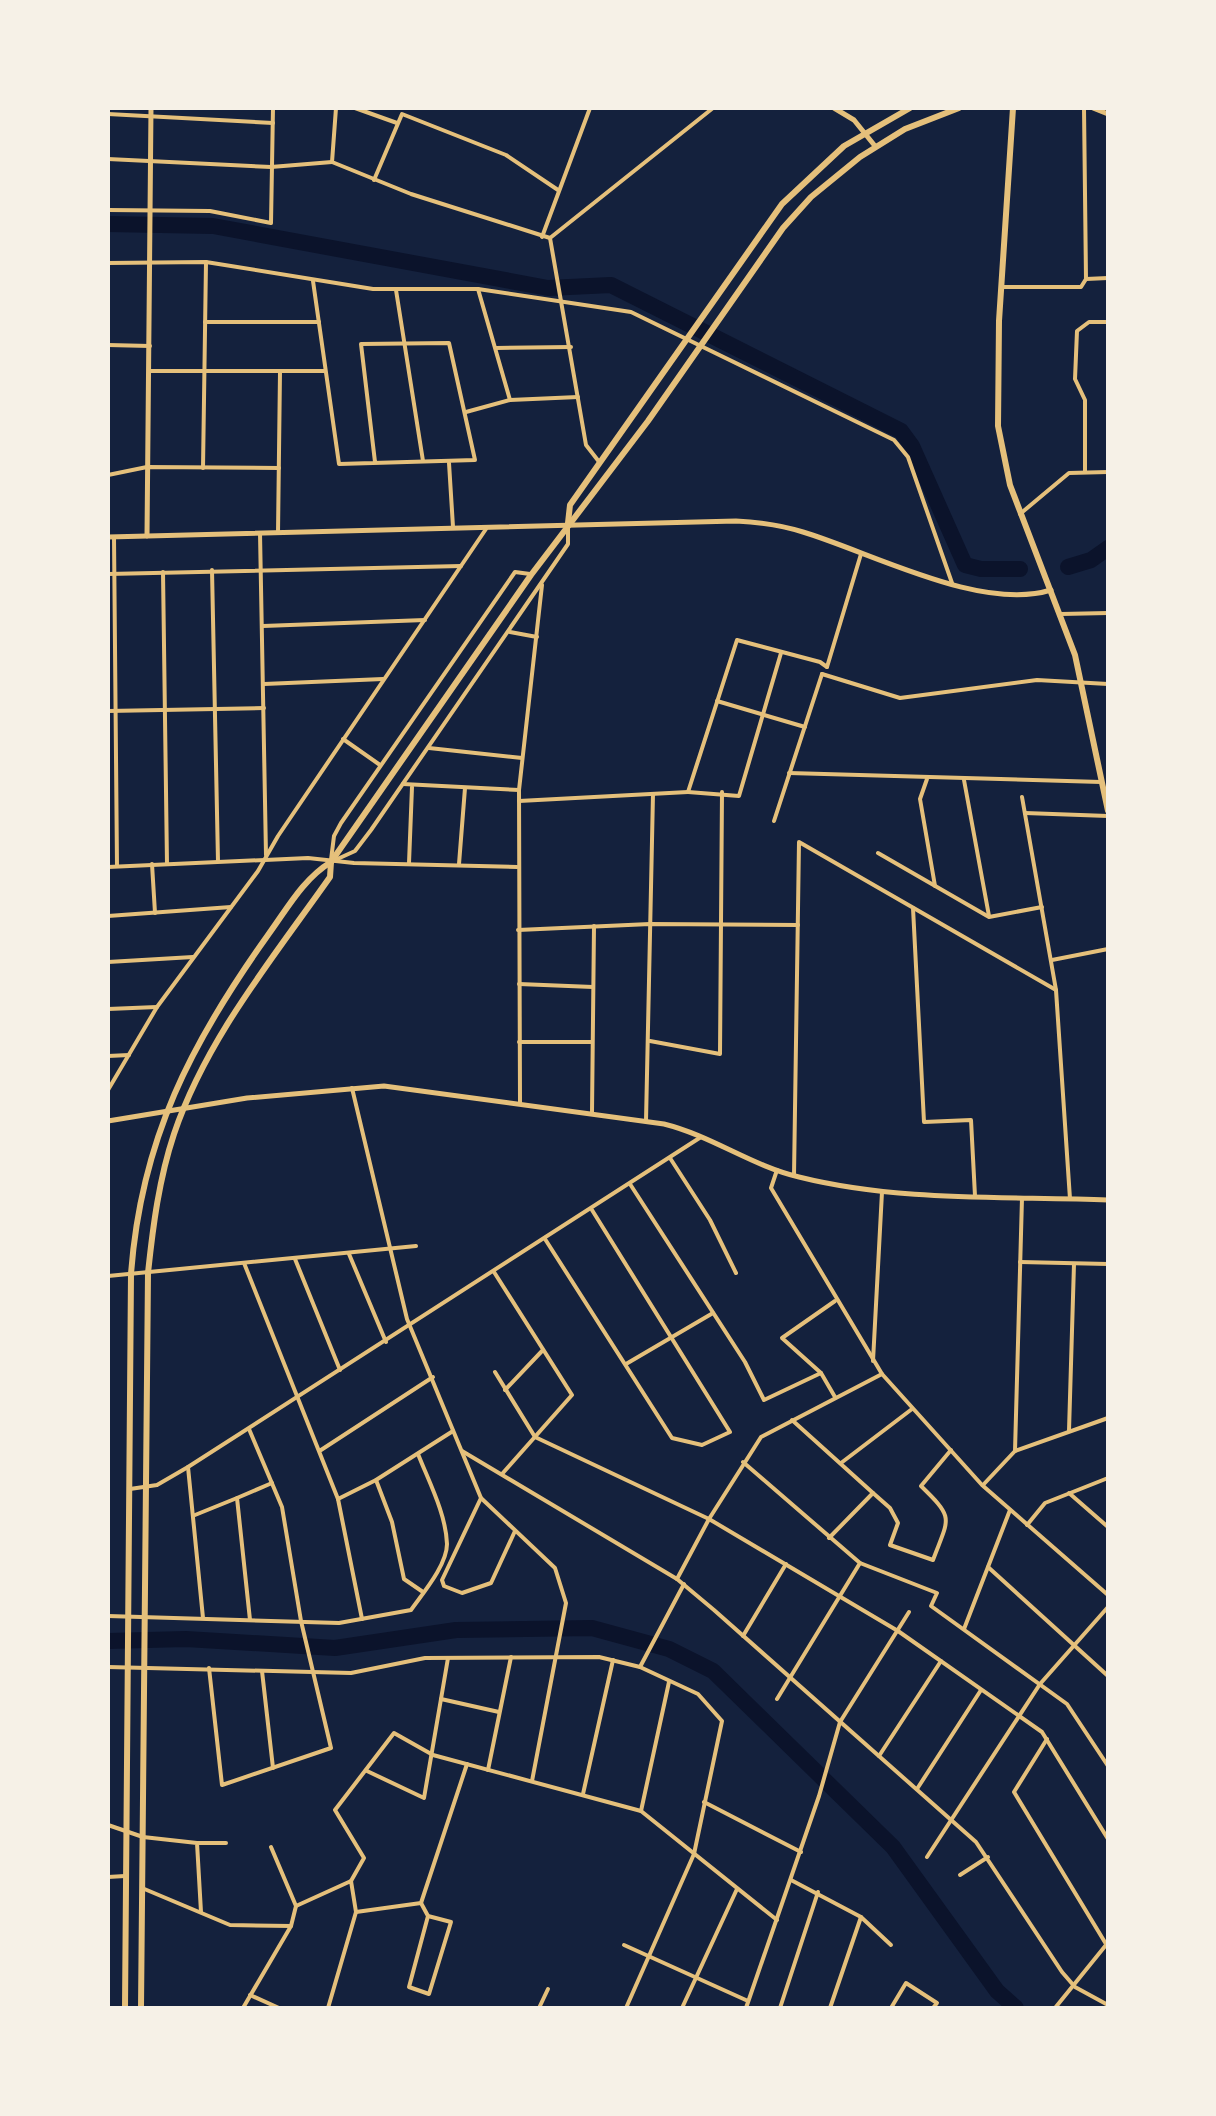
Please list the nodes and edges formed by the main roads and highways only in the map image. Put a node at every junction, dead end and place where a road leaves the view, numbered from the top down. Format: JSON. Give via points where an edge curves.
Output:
{"nodes":[{"id":1,"x":910,"y":108,"type":"edge"},
{"id":2,"x":959,"y":108,"type":"edge"},
{"id":3,"x":1013,"y":108,"type":"edge"},
{"id":4,"x":568,"y":523,"type":"junction"},
{"id":5,"x":1108,"y":813,"type":"edge"},
{"id":6,"x":331,"y":862,"type":"junction"},
{"id":7,"x":125,"y":2008,"type":"edge"},
{"id":8,"x":141,"y":2008,"type":"edge"}],
"edges":[{"from":1,"to":4,"type":"main road","via":[[822,164],[782,204],[570,505]]},
{"from":2,"to":4,"type":"main road","via":[[875,146],[811,197],[776,237],[587,504]]},
{"from":3,"to":5,"type":"main road","via":[[998,426],[1020,514],[1082,682]]},
{"from":4,"to":6,"type":"main road"},
{"from":6,"to":7,"type":"main road","via":[[313,873],[192,1052],[167,1110],[138,1213],[131,1274]]},
{"from":6,"to":8,"type":"main road","via":[[330,877],[204,1063],[162,1178],[148,1273]]}]}
